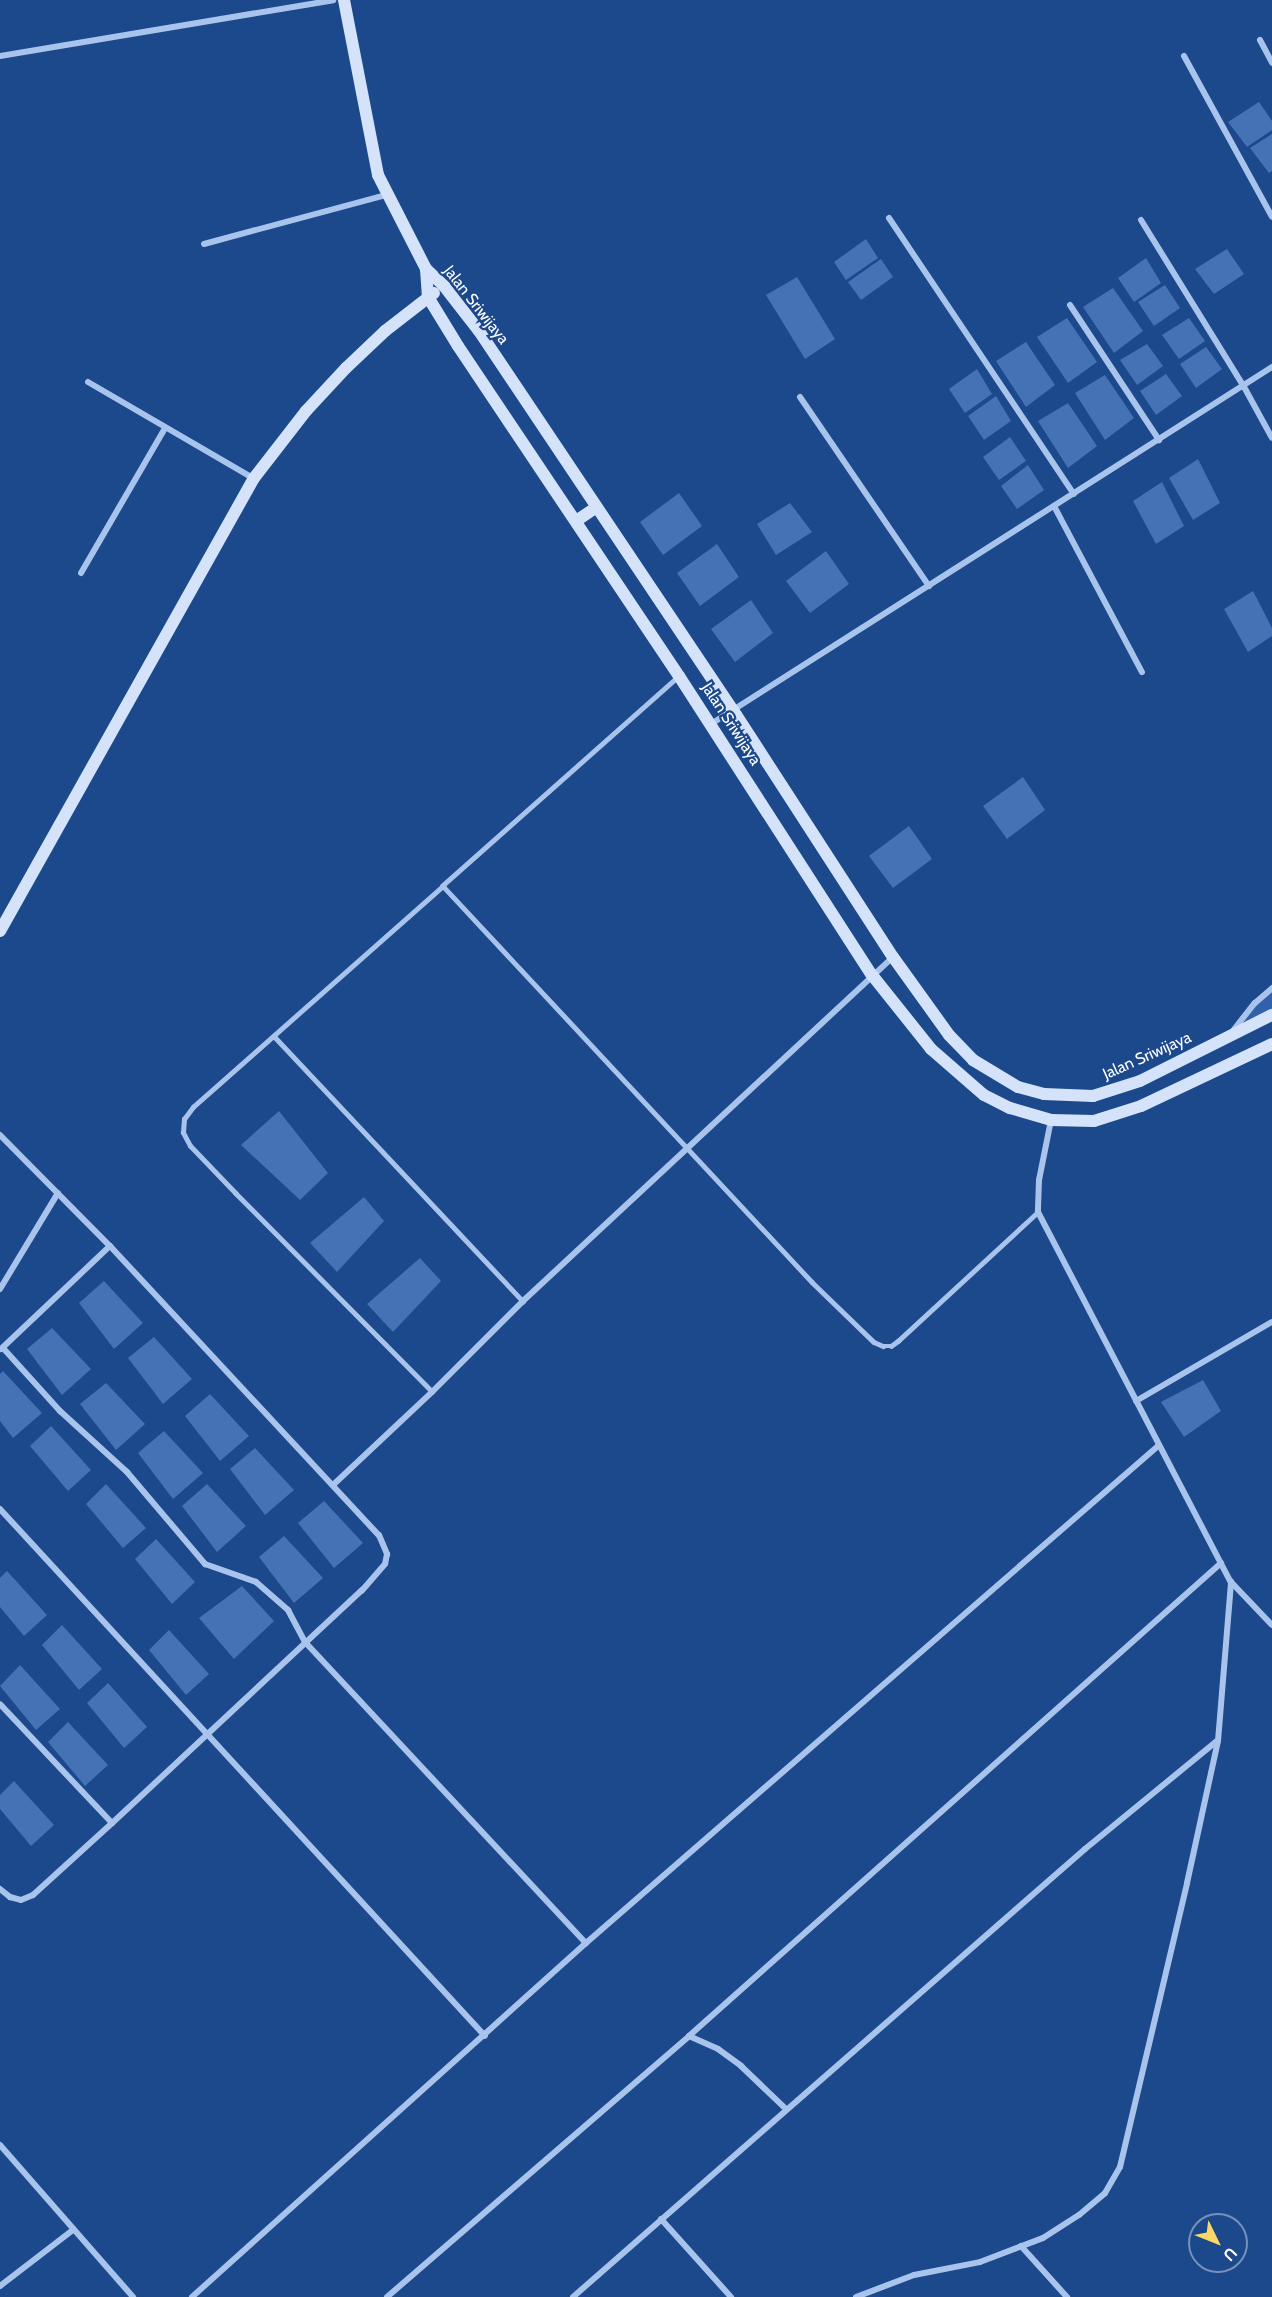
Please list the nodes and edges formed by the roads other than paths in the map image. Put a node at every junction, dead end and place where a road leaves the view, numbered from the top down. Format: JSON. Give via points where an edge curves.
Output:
{"nodes":[{"id":1,"x":333,"y":0,"type":"edge"},
{"id":2,"x":344,"y":0,"type":"edge"},
{"id":3,"x":1260,"y":40,"type":"dead end"},
{"id":4,"x":0,"y":56,"type":"edge"},
{"id":5,"x":1184,"y":56,"type":"dead end"},
{"id":6,"x":1272,"y":63,"type":"edge"},
{"id":7,"x":386,"y":195,"type":"junction"},
{"id":8,"x":1272,"y":217,"type":"edge"},
{"id":9,"x":889,"y":218,"type":"dead end"},
{"id":10,"x":1141,"y":220,"type":"dead end"},
{"id":11,"x":204,"y":244,"type":"dead end"},
{"id":12,"x":426,"y":268,"type":"junction"},
{"id":13,"x":444,"y":286,"type":"junction"},
{"id":14,"x":428,"y":297,"type":"junction"},
{"id":15,"x":1070,"y":305,"type":"dead end"},
{"id":16,"x":1272,"y":367,"type":"edge"},
{"id":17,"x":88,"y":382,"type":"dead end"},
{"id":18,"x":1243,"y":385,"type":"junction"},
{"id":19,"x":800,"y":397,"type":"dead end"},
{"id":20,"x":165,"y":428,"type":"junction"},
{"id":21,"x":1272,"y":438,"type":"edge"},
{"id":22,"x":1158,"y":440,"type":"junction"},
{"id":23,"x":254,"y":478,"type":"junction"},
{"id":24,"x":1074,"y":494,"type":"junction"},
{"id":25,"x":1054,"y":506,"type":"junction"},
{"id":26,"x":595,"y":508,"type":"junction"},
{"id":27,"x":576,"y":522,"type":"junction"},
{"id":28,"x":81,"y":573,"type":"dead end"},
{"id":29,"x":929,"y":586,"type":"junction"},
{"id":30,"x":1142,"y":672,"type":"dead end"},
{"id":31,"x":680,"y":676,"type":"junction"},
{"id":32,"x":733,"y":710,"type":"junction"},
{"id":33,"x":711,"y":724,"type":"junction"},
{"id":34,"x":443,"y":886,"type":"junction"},
{"id":35,"x":0,"y":931,"type":"edge"},
{"id":36,"x":893,"y":957,"type":"junction"},
{"id":37,"x":872,"y":975,"type":"junction"},
{"id":38,"x":1272,"y":988,"type":"edge"},
{"id":39,"x":1272,"y":1015,"type":"edge"},
{"id":40,"x":274,"y":1036,"type":"junction"},
{"id":41,"x":1228,"y":1038,"type":"junction"},
{"id":42,"x":1272,"y":1045,"type":"edge"},
{"id":43,"x":1051,"y":1120,"type":"junction"},
{"id":44,"x":0,"y":1135,"type":"edge"},
{"id":45,"x":689,"y":1148,"type":"junction"},
{"id":46,"x":58,"y":1193,"type":"junction"},
{"id":47,"x":1038,"y":1212,"type":"junction"},
{"id":48,"x":110,"y":1246,"type":"junction"},
{"id":49,"x":0,"y":1289,"type":"edge"},
{"id":50,"x":523,"y":1300,"type":"junction"},
{"id":51,"x":1272,"y":1322,"type":"edge"},
{"id":52,"x":1,"y":1349,"type":"edge"},
{"id":53,"x":432,"y":1392,"type":"junction"},
{"id":54,"x":1136,"y":1401,"type":"junction"},
{"id":55,"x":1159,"y":1445,"type":"junction"},
{"id":56,"x":333,"y":1485,"type":"junction"},
{"id":57,"x":0,"y":1509,"type":"edge"},
{"id":58,"x":1221,"y":1563,"type":"junction"},
{"id":59,"x":1231,"y":1582,"type":"junction"},
{"id":60,"x":1272,"y":1624,"type":"edge"},
{"id":61,"x":305,"y":1642,"type":"junction"},
{"id":62,"x":0,"y":1704,"type":"edge"},
{"id":63,"x":208,"y":1734,"type":"junction"},
{"id":64,"x":1218,"y":1741,"type":"junction"},
{"id":65,"x":112,"y":1823,"type":"junction"},
{"id":66,"x":0,"y":1888,"type":"edge"},
{"id":67,"x":586,"y":1943,"type":"junction"},
{"id":68,"x":485,"y":2036,"type":"junction"},
{"id":69,"x":688,"y":2036,"type":"junction"},
{"id":70,"x":786,"y":2109,"type":"junction"},
{"id":71,"x":0,"y":2145,"type":"edge"},
{"id":72,"x":661,"y":2219,"type":"junction"},
{"id":73,"x":74,"y":2229,"type":"junction"},
{"id":74,"x":1021,"y":2246,"type":"junction"},
{"id":75,"x":0,"y":2286,"type":"edge"},
{"id":76,"x":858,"y":2296,"type":"edge"},
{"id":77,"x":134,"y":2297,"type":"edge"},
{"id":78,"x":192,"y":2297,"type":"edge"},
{"id":79,"x":387,"y":2297,"type":"edge"},
{"id":80,"x":573,"y":2297,"type":"edge"},
{"id":81,"x":731,"y":2297,"type":"edge"},
{"id":82,"x":1067,"y":2297,"type":"edge"}],
"edges":[{"from":1,"to":4,"type":"street"},
{"from":2,"to":7,"type":"main road","via":[[371,148]]},
{"from":3,"to":6,"type":"street"},
{"from":5,"to":8,"type":"street"},
{"from":7,"to":11,"type":"street"},
{"from":7,"to":12,"type":"main road"},
{"from":9,"to":24,"type":"street"},
{"from":10,"to":18,"type":"street"},
{"from":12,"to":13,"type":"main road","name":"Jalan Sriwijaya"},
{"from":12,"to":14,"type":"main road","name":"Jalan Sriwijaya"},
{"from":13,"to":14,"type":"main road"},
{"from":13,"to":26,"type":"main road","name":"Jalan Sriwijaya","via":[[479,331]]},
{"from":14,"to":23,"type":"main road","via":[[346,368],[306,411]]},
{"from":14,"to":27,"type":"main road","name":"Jalan Sriwijaya"},
{"from":15,"to":22,"type":"street"},
{"from":16,"to":18,"type":"street"},
{"from":17,"to":20,"type":"street"},
{"from":18,"to":21,"type":"street"},
{"from":18,"to":22,"type":"street"},
{"from":19,"to":29,"type":"street"},
{"from":20,"to":23,"type":"street"},
{"from":20,"to":28,"type":"street"},
{"from":22,"to":24,"type":"street"},
{"from":23,"to":35,"type":"main road"},
{"from":24,"to":25,"type":"street"},
{"from":25,"to":29,"type":"street"},
{"from":25,"to":30,"type":"street"},
{"from":26,"to":27,"type":"main road"},
{"from":26,"to":32,"type":"main road","name":"Jalan Sriwijaya"},
{"from":27,"to":31,"type":"main road","name":"Jalan Sriwijaya"},
{"from":29,"to":32,"type":"street"},
{"from":31,"to":33,"type":"main road","name":"Jalan Sriwijaya"},
{"from":31,"to":34,"type":"lane"},
{"from":32,"to":33,"type":"street"},
{"from":32,"to":36,"type":"main road","name":"Jalan Sriwijaya"},
{"from":33,"to":37,"type":"main road","name":"Jalan Sriwijaya"},
{"from":34,"to":40,"type":"lane"},
{"from":34,"to":45,"type":"lane"},
{"from":36,"to":37,"type":"street"},
{"from":36,"to":41,"type":"main road","name":"Jalan Sriwijaya","via":[[949,1035],[973,1060],[1018,1087],[1044,1094],[1093,1096],[1119,1090]]},
{"from":37,"to":43,"type":"main road","name":"Jalan Sriwijaya","via":[[931,1049],[984,1095],[1010,1108]]},
{"from":37,"to":45,"type":"street"},
{"from":38,"to":41,"type":"street"},
{"from":39,"to":41,"type":"main road","name":"Jalan Sriwijaya"},
{"from":40,"to":50,"type":"lane"},
{"from":40,"to":53,"type":"lane","via":[[193,1107],[184,1119],[183,1133],[228,1187]]},
{"from":42,"to":43,"type":"main road","name":"Jalan Sriwijaya","via":[[1141,1106],[1094,1121]]},
{"from":43,"to":47,"type":"street","via":[[1039,1180]]},
{"from":44,"to":46,"type":"street"},
{"from":45,"to":47,"type":"lane","via":[[812,1282],[860,1330],[883,1346],[898,1341]]},
{"from":45,"to":50,"type":"street"},
{"from":46,"to":48,"type":"street"},
{"from":46,"to":49,"type":"street"},
{"from":47,"to":54,"type":"street"},
{"from":48,"to":52,"type":"street"},
{"from":48,"to":56,"type":"street"},
{"from":50,"to":53,"type":"street"},
{"from":51,"to":54,"type":"street"},
{"from":52,"to":61,"type":"street","via":[[60,1411],[127,1472],[205,1564],[256,1582],[288,1610]]},
{"from":53,"to":56,"type":"street"},
{"from":54,"to":55,"type":"street"},
{"from":55,"to":58,"type":"street"},
{"from":55,"to":67,"type":"street"},
{"from":56,"to":61,"type":"street","via":[[380,1535],[387,1554],[385,1564],[362,1590]]},
{"from":57,"to":63,"type":"street"},
{"from":58,"to":59,"type":"street"},
{"from":58,"to":69,"type":"street"},
{"from":59,"to":60,"type":"street"},
{"from":59,"to":64,"type":"street"},
{"from":61,"to":63,"type":"street"},
{"from":61,"to":67,"type":"street"},
{"from":62,"to":65,"type":"street"},
{"from":63,"to":65,"type":"street"},
{"from":63,"to":68,"type":"street"},
{"from":64,"to":70,"type":"street","via":[[1085,1849]]},
{"from":64,"to":74,"type":"street","via":[[1120,2167],[1105,2193],[1079,2215]]},
{"from":65,"to":66,"type":"street","via":[[33,1895],[21,1900]]},
{"from":67,"to":68,"type":"street"},
{"from":68,"to":78,"type":"street"},
{"from":69,"to":70,"type":"street","via":[[718,2049],[741,2066]]},
{"from":69,"to":79,"type":"street"},
{"from":70,"to":72,"type":"street"},
{"from":71,"to":73,"type":"street"},
{"from":72,"to":80,"type":"street"},
{"from":72,"to":81,"type":"street"},
{"from":73,"to":75,"type":"street"},
{"from":73,"to":77,"type":"street"},
{"from":74,"to":76,"type":"street","via":[[980,2262],[914,2275]]},
{"from":74,"to":82,"type":"street"}]}
